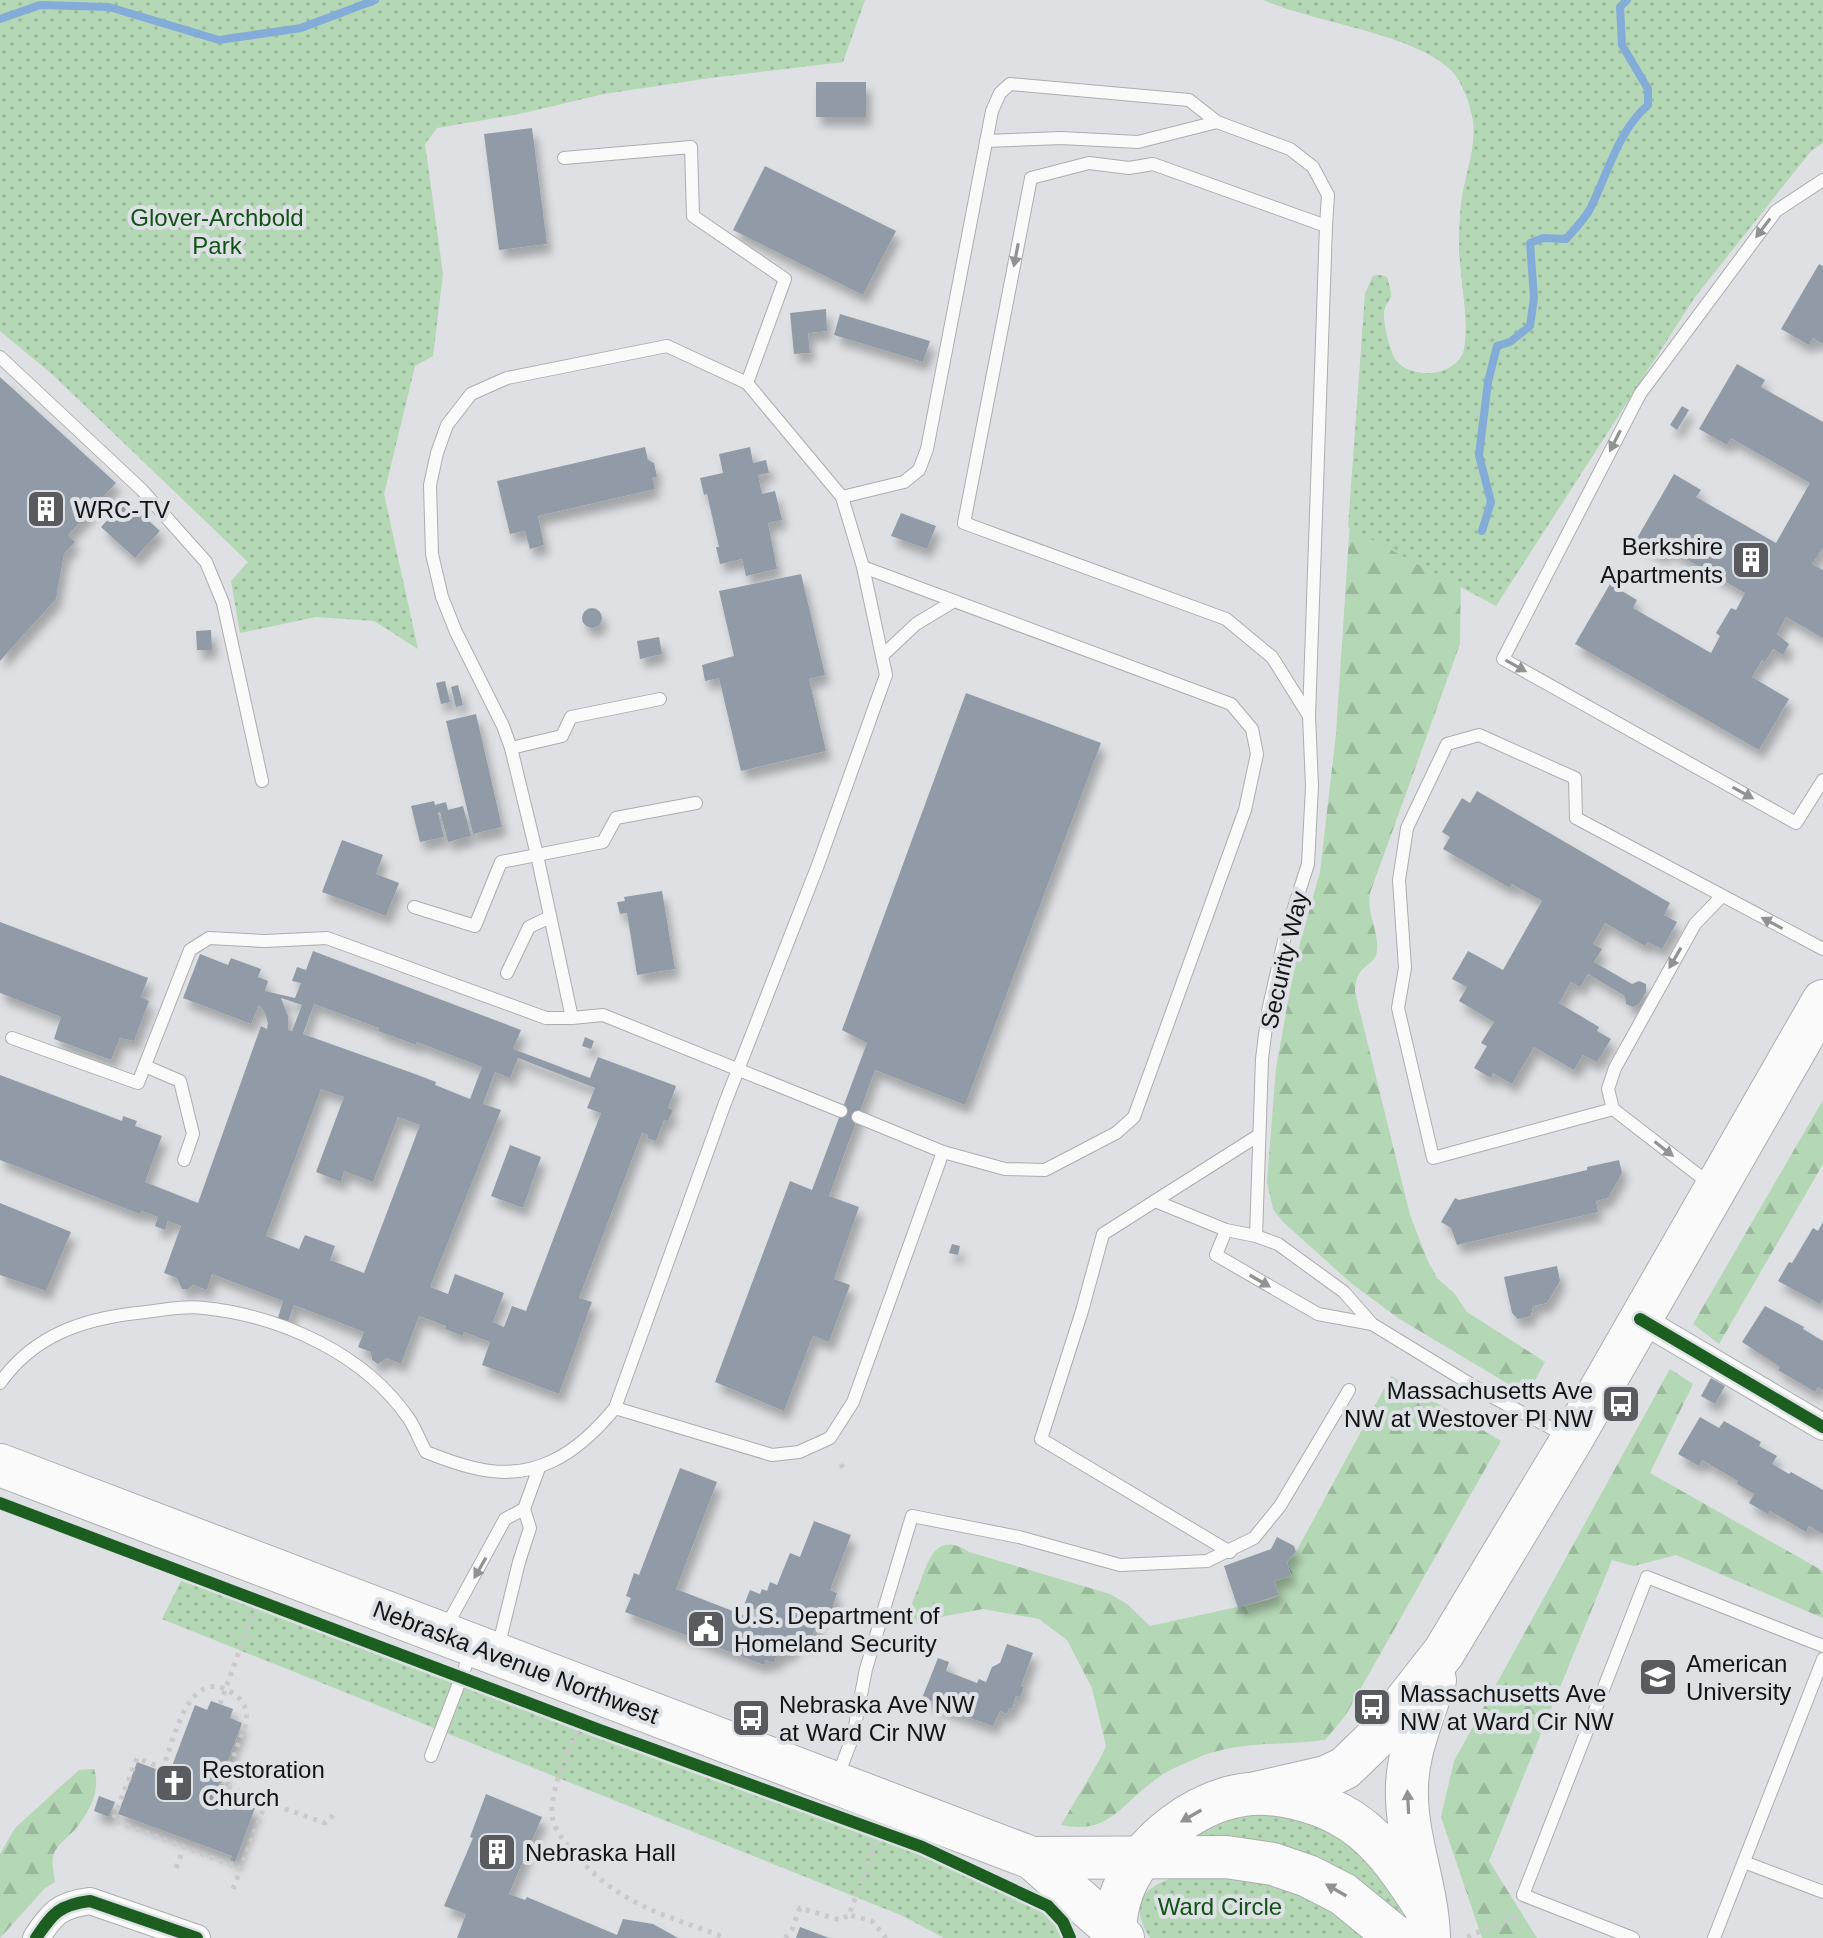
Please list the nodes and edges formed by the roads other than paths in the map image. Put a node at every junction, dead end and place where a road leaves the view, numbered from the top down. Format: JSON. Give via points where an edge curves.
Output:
{"nodes":[{"id":1,"x":1217,"y":122,"type":"junction"},
{"id":2,"x":986,"y":141,"type":"junction"},
{"id":3,"x":564,"y":158,"type":"dead end"},
{"id":4,"x":1823,"y":180,"type":"edge"},
{"id":5,"x":1326,"y":226,"type":"junction"},
{"id":6,"x":0,"y":357,"type":"edge"},
{"id":7,"x":747,"y":383,"type":"junction"},
{"id":8,"x":842,"y":497,"type":"junction"},
{"id":9,"x":863,"y":567,"type":"junction"},
{"id":10,"x":954,"y":601,"type":"junction"},
{"id":11,"x":882,"y":656,"type":"junction"},
{"id":12,"x":660,"y":699,"type":"dead end"},
{"id":13,"x":1309,"y":716,"type":"junction"},
{"id":14,"x":511,"y":748,"type":"junction"},
{"id":15,"x":1823,"y":780,"type":"edge"},
{"id":16,"x":262,"y":781,"type":"dead end"},
{"id":17,"x":696,"y":803,"type":"dead end"},
{"id":18,"x":537,"y":855,"type":"junction"},
{"id":19,"x":1722,"y":896,"type":"junction"},
{"id":20,"x":414,"y":907,"type":"dead end"},
{"id":21,"x":550,"y":917,"type":"junction"},
{"id":22,"x":1823,"y":949,"type":"edge"},
{"id":23,"x":507,"y":973,"type":"dead end"},
{"id":24,"x":1823,"y":1001,"type":"edge"},
{"id":25,"x":572,"y":1018,"type":"junction"},
{"id":26,"x":12,"y":1038,"type":"dead end"},
{"id":27,"x":145,"y":1066,"type":"junction"},
{"id":28,"x":738,"y":1069,"type":"junction"},
{"id":29,"x":1613,"y":1109,"type":"junction"},
{"id":30,"x":841,"y":1111,"type":"dead end"},
{"id":31,"x":858,"y":1117,"type":"dead end"},
{"id":32,"x":1259,"y":1135,"type":"junction"},
{"id":33,"x":943,"y":1152,"type":"junction"},
{"id":34,"x":184,"y":1160,"type":"dead end"},
{"id":35,"x":1715,"y":1189,"type":"junction"},
{"id":36,"x":1155,"y":1201,"type":"junction"},
{"id":37,"x":1226,"y":1230,"type":"junction"},
{"id":38,"x":1256,"y":1236,"type":"junction"},
{"id":39,"x":1640,"y":1319,"type":"junction"},
{"id":40,"x":1372,"y":1324,"type":"junction"},
{"id":41,"x":0,"y":1383,"type":"edge"},
{"id":42,"x":1349,"y":1390,"type":"dead end"},
{"id":43,"x":615,"y":1408,"type":"junction"},
{"id":44,"x":1823,"y":1427,"type":"edge"},
{"id":45,"x":1572,"y":1439,"type":"junction"},
{"id":46,"x":0,"y":1465,"type":"edge"},
{"id":47,"x":539,"y":1468,"type":"junction"},
{"id":48,"x":524,"y":1509,"type":"junction"},
{"id":49,"x":1230,"y":1552,"type":"junction"},
{"id":50,"x":471,"y":1644,"type":"junction"},
{"id":51,"x":1823,"y":1646,"type":"edge"},
{"id":52,"x":1444,"y":1652,"type":"junction"},
{"id":53,"x":1823,"y":1659,"type":"edge"},
{"id":54,"x":431,"y":1756,"type":"dead end"},
{"id":55,"x":835,"y":1785,"type":"junction"},
{"id":56,"x":1252,"y":1794,"type":"junction"},
{"id":57,"x":1032,"y":1858,"type":"junction"},
{"id":58,"x":1143,"y":1859,"type":"junction"},
{"id":59,"x":1744,"y":1862,"type":"junction"},
{"id":60,"x":1823,"y":1892,"type":"edge"},
{"id":61,"x":1427,"y":1922,"type":"edge"},
{"id":62,"x":1117,"y":1935,"type":"edge"},
{"id":63,"x":36,"y":1938,"type":"edge"},
{"id":64,"x":197,"y":1938,"type":"edge"},
{"id":65,"x":1397,"y":1938,"type":"edge"},
{"id":66,"x":1633,"y":1938,"type":"edge"},
{"id":67,"x":1714,"y":1938,"type":"edge"}],
"edges":[{"from":1,"to":2,"type":"lane","via":[[1138,142]]},
{"from":1,"to":2,"type":"lane","via":[[1189,100],[1010,84],[992,111]]},
{"from":1,"to":5,"type":"lane","via":[[1290,149],[1313,167],[1328,195]]},
{"from":2,"to":8,"type":"lane","via":[[919,470],[904,482]]},
{"from":3,"to":7,"type":"lane","via":[[691,147],[693,216],[785,279]]},
{"from":4,"to":15,"type":"lane","one_way":true,"via":[[1776,211],[1640,394],[1503,659],[1796,823]]},
{"from":5,"to":13,"type":"lane"},
{"from":5,"to":13,"type":"lane","name":"Security Way","one_way":true,"via":[[1153,164],[1129,168],[1089,163],[1031,178],[964,523],[1226,619],[1272,657]]},
{"from":6,"to":16,"type":"lane","via":[[142,490],[206,562],[223,603]]},
{"from":7,"to":8,"type":"lane"},
{"from":7,"to":14,"type":"lane","via":[[667,346],[490,384],[471,394],[447,425],[430,485],[432,554],[456,632]]},
{"from":8,"to":9,"type":"lane"},
{"from":9,"to":10,"type":"lane"},
{"from":9,"to":11,"type":"lane"},
{"from":10,"to":11,"type":"lane","via":[[916,624]]},
{"from":10,"to":33,"type":"lane","via":[[1231,704],[1252,729],[1257,754],[1245,810],[1134,1117],[1116,1133],[1045,1170],[1005,1169]]},
{"from":11,"to":28,"type":"lane","via":[[886,675]]},
{"from":12,"to":14,"type":"lane","via":[[571,717],[562,736]]},
{"from":13,"to":32,"type":"lane","name":"Security Way","via":[[1308,864],[1268,1011]]},
{"from":14,"to":18,"type":"lane"},
{"from":17,"to":18,"type":"lane","via":[[616,818],[603,842]]},
{"from":18,"to":20,"type":"lane","via":[[501,862],[475,926]]},
{"from":18,"to":21,"type":"lane"},
{"from":22,"to":19,"type":"lane","one_way":true},
{"from":19,"to":29,"type":"lane","one_way":true,"via":[[1695,924],[1615,1068],[1608,1089]]},
{"from":19,"to":29,"type":"lane","via":[[1576,818],[1575,778],[1479,735],[1447,744],[1407,828],[1399,880],[1405,968],[1398,1008],[1433,1158]]},
{"from":21,"to":23,"type":"lane","via":[[529,927]]},
{"from":21,"to":25,"type":"lane"},
{"from":24,"to":35,"type":"main road"},
{"from":25,"to":27,"type":"lane","via":[[546,1018],[327,938],[209,938],[190,950]]},
{"from":25,"to":28,"type":"lane","via":[[603,1015]]},
{"from":26,"to":27,"type":"lane","via":[[138,1083]]},
{"from":27,"to":34,"type":"lane","via":[[180,1081],[193,1134]]},
{"from":28,"to":30,"type":"lane"},
{"from":28,"to":43,"type":"lane"},
{"from":29,"to":35,"type":"lane","one_way":true},
{"from":31,"to":33,"type":"lane"},
{"from":32,"to":36,"type":"lane"},
{"from":32,"to":38,"type":"lane","name":"Security Way"},
{"from":33,"to":43,"type":"lane","via":[[853,1402],[830,1438],[799,1452],[772,1455]]},
{"from":35,"to":39,"type":"main road"},
{"from":36,"to":37,"type":"lane"},
{"from":36,"to":49,"type":"lane","via":[[1103,1234],[1041,1439]]},
{"from":37,"to":38,"type":"lane"},
{"from":37,"to":40,"type":"lane","one_way":true,"via":[[1216,1255],[1318,1314]]},
{"from":38,"to":40,"type":"lane","via":[[1278,1244],[1344,1292]]},
{"from":39,"to":44,"type":"street"},
{"from":39,"to":45,"type":"main road"},
{"from":40,"to":45,"type":"lane"},
{"from":41,"to":47,"type":"lane","via":[[14,1363],[48,1337],[107,1317],[202,1307],[283,1327],[340,1354],[377,1383],[409,1419],[426,1452],[475,1469]]},
{"from":42,"to":49,"type":"lane","via":[[1280,1506],[1254,1538]]},
{"from":43,"to":47,"type":"lane","via":[[593,1435]]},
{"from":45,"to":52,"type":"main road"},
{"from":46,"to":50,"type":"main road","name":"Nebraska Avenue Northwest"},
{"from":47,"to":48,"type":"lane"},
{"from":48,"to":50,"type":"lane","via":[[530,1528],[519,1562]]},
{"from":48,"to":50,"type":"lane","one_way":true,"via":[[505,1519],[490,1551]]},
{"from":49,"to":55,"type":"lane","via":[[1207,1561],[1120,1565],[1019,1537],[912,1516]]},
{"from":50,"to":54,"type":"lane"},
{"from":50,"to":55,"type":"main road","name":"Nebraska Avenue Northwest"},
{"from":51,"to":66,"type":"lane","via":[[1647,1577],[1523,1895]]},
{"from":52,"to":56,"type":"main road","via":[[1379,1735],[1345,1768]]},
{"from":61,"to":52,"type":"main road","one_way":true,"via":[[1407,1784]]},
{"from":53,"to":59,"type":"lane"},
{"from":55,"to":57,"type":"main road","name":"Nebraska Avenue Northwest"},
{"from":56,"to":58,"type":"main road","one_way":true,"via":[[1186,1817]]},
{"from":56,"to":61,"type":"main road","via":[[1312,1803],[1351,1821],[1386,1851]]},
{"from":57,"to":58,"type":"main road","name":"Nebraska Avenue Northwest"},
{"from":57,"to":62,"type":"main road","name":"Nebraska Avenue Northwest"},
{"from":58,"to":62,"type":"main road","via":[[1124,1888]]},
{"from":65,"to":58,"type":"main road","name":"Nebraska Avenue Northwest","one_way":true,"via":[[1343,1894],[1292,1869],[1226,1857]]},
{"from":59,"to":60,"type":"lane"},
{"from":59,"to":67,"type":"lane"},
{"from":63,"to":64,"type":"street","via":[[56,1911],[72,1903],[98,1903]]}]}
